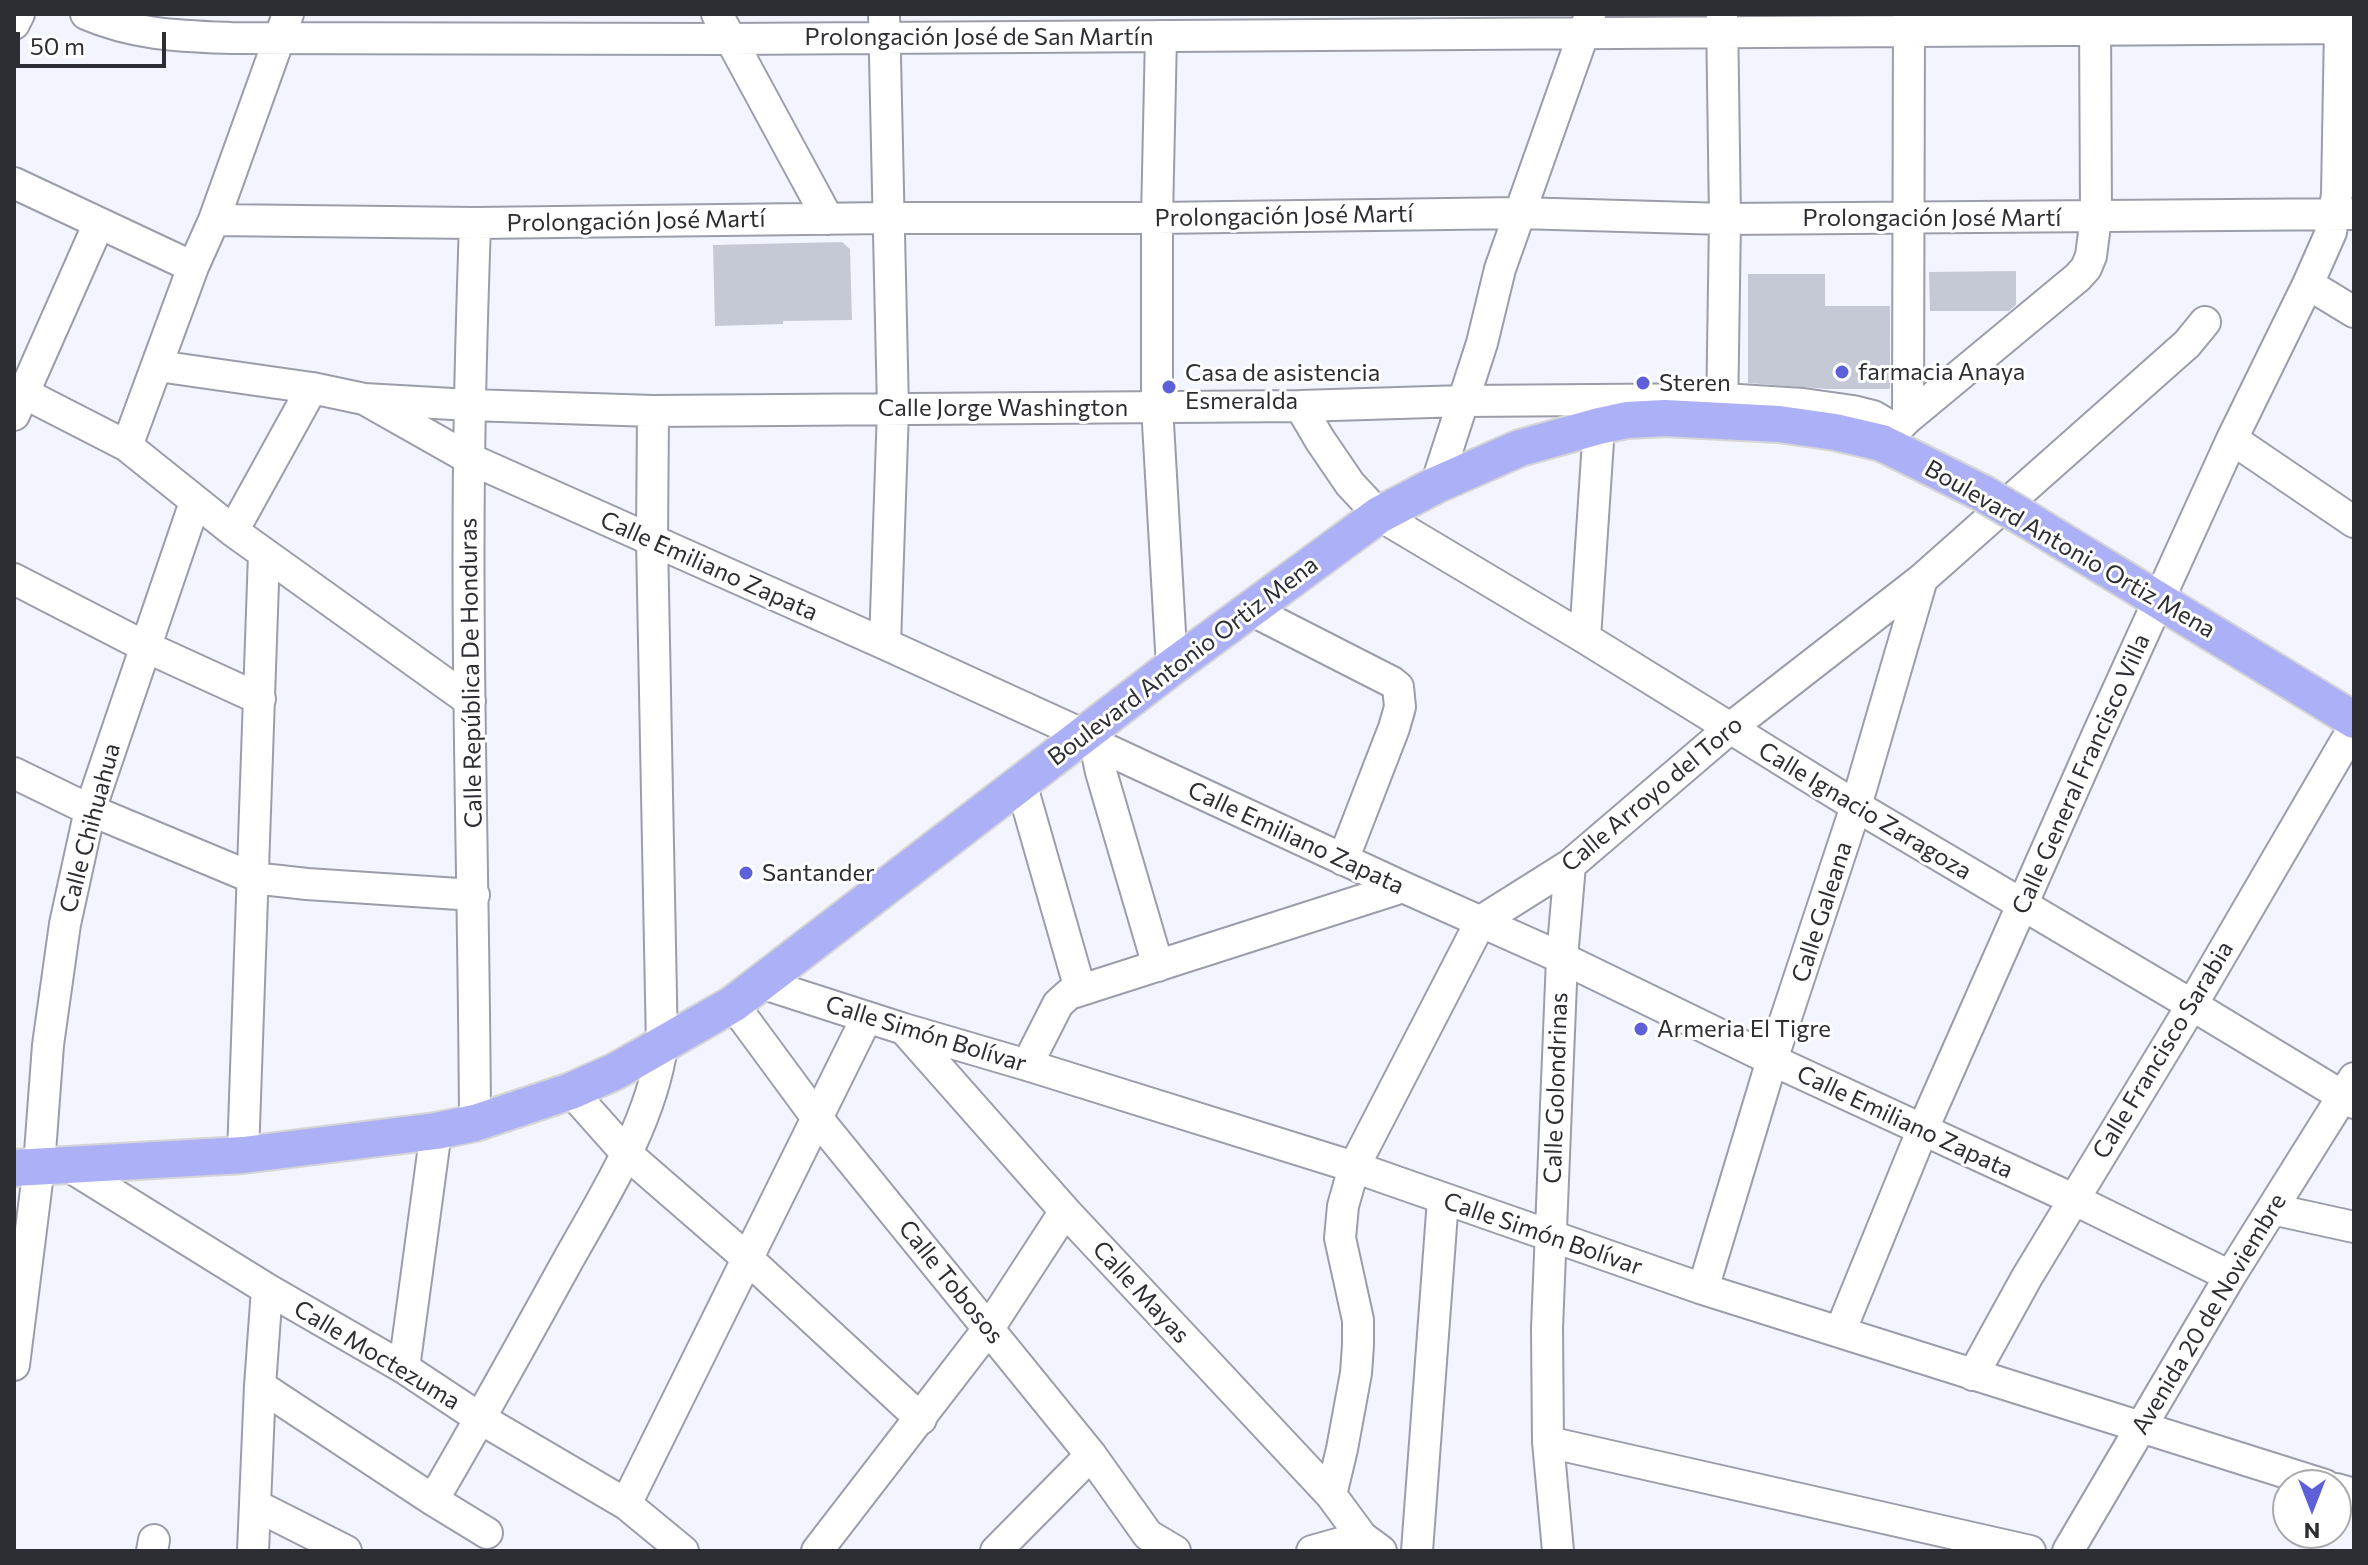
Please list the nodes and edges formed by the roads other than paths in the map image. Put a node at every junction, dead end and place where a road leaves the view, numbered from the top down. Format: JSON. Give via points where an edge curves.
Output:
{"nodes":[{"id":1,"x":19,"y":14,"type":"edge"},
{"id":2,"x":86,"y":14,"type":"edge"},
{"id":3,"x":2095,"y":22,"type":"edge"},
{"id":4,"x":1587,"y":23,"type":"edge"},
{"id":5,"x":1722,"y":23,"type":"edge"},
{"id":6,"x":1910,"y":23,"type":"edge"},
{"id":7,"x":14,"y":24,"type":"edge"},
{"id":8,"x":1196,"y":24,"type":"edge"},
{"id":9,"x":885,"y":25,"type":"edge"},
{"id":10,"x":283,"y":26,"type":"edge"},
{"id":11,"x":723,"y":26,"type":"edge"},
{"id":12,"x":2347,"y":28,"type":"edge"},
{"id":13,"x":1161,"y":36,"type":"junction"},
{"id":14,"x":14,"y":183,"type":"edge"},
{"id":15,"x":1519,"y":213,"type":"junction"},
{"id":16,"x":2345,"y":214,"type":"edge"},
{"id":17,"x":1910,"y":217,"type":"junction"},
{"id":18,"x":2096,"y":217,"type":"junction"},
{"id":19,"x":887,"y":218,"type":"junction"},
{"id":20,"x":1157,"y":218,"type":"junction"},
{"id":21,"x":828,"y":219,"type":"junction"},
{"id":22,"x":1725,"y":219,"type":"junction"},
{"id":23,"x":214,"y":220,"type":"junction"},
{"id":24,"x":99,"y":223,"type":"junction"},
{"id":25,"x":475,"y":223,"type":"junction"},
{"id":26,"x":193,"y":267,"type":"junction"},
{"id":27,"x":2308,"y":284,"type":"junction"},
{"id":28,"x":2354,"y":312,"type":"edge"},
{"id":29,"x":2205,"y":322,"type":"dead end"},
{"id":30,"x":158,"y":366,"type":"junction"},
{"id":31,"x":312,"y":388,"type":"junction"},
{"id":32,"x":17,"y":399,"type":"edge"},
{"id":33,"x":364,"y":399,"type":"junction"},
{"id":34,"x":1464,"y":401,"type":"junction"},
{"id":35,"x":470,"y":405,"type":"junction"},
{"id":36,"x":1157,"y":406,"type":"junction"},
{"id":37,"x":1300,"y":406,"type":"junction"},
{"id":38,"x":893,"y":409,"type":"junction"},
{"id":39,"x":1723,"y":409,"type":"junction"},
{"id":40,"x":653,"y":411,"type":"junction"},
{"id":41,"x":1599,"y":426,"type":"junction"},
{"id":42,"x":1895,"y":430,"type":"junction"},
{"id":43,"x":2232,"y":439,"type":"junction"},
{"id":44,"x":127,"y":446,"type":"junction"},
{"id":45,"x":470,"y":459,"type":"junction"},
{"id":46,"x":1436,"y":485,"type":"junction"},
{"id":47,"x":195,"y":502,"type":"junction"},
{"id":48,"x":1379,"y":515,"type":"junction"},
{"id":49,"x":2354,"y":522,"type":"edge"},
{"id":50,"x":233,"y":531,"type":"junction"},
{"id":51,"x":652,"y":540,"type":"junction"},
{"id":52,"x":264,"y":554,"type":"junction"},
{"id":53,"x":14,"y":579,"type":"edge"},
{"id":54,"x":1922,"y":579,"type":"junction"},
{"id":55,"x":2159,"y":598,"type":"junction"},
{"id":56,"x":1249,"y":609,"type":"junction"},
{"id":57,"x":1585,"y":638,"type":"junction"},
{"id":58,"x":885,"y":644,"type":"junction"},
{"id":59,"x":144,"y":646,"type":"junction"},
{"id":60,"x":1172,"y":667,"type":"junction"},
{"id":61,"x":260,"y":699,"type":"junction"},
{"id":62,"x":470,"y":701,"type":"junction"},
{"id":63,"x":2354,"y":720,"type":"edge"},
{"id":64,"x":2354,"y":727,"type":"edge"},
{"id":65,"x":1729,"y":729,"type":"junction"},
{"id":66,"x":1090,"y":740,"type":"junction"},
{"id":67,"x":14,"y":773,"type":"edge"},
{"id":68,"x":1021,"y":783,"type":"junction"},
{"id":69,"x":1856,"y":806,"type":"junction"},
{"id":70,"x":90,"y":810,"type":"junction"},
{"id":71,"x":1343,"y":860,"type":"junction"},
{"id":72,"x":1570,"y":865,"type":"junction"},
{"id":73,"x":253,"y":878,"type":"junction"},
{"id":74,"x":1403,"y":887,"type":"junction"},
{"id":75,"x":474,"y":895,"type":"junction"},
{"id":76,"x":2023,"y":904,"type":"junction"},
{"id":77,"x":1481,"y":921,"type":"junction"},
{"id":78,"x":1562,"y":958,"type":"junction"},
{"id":79,"x":1158,"y":966,"type":"junction"},
{"id":80,"x":1080,"y":989,"type":"junction"},
{"id":81,"x":747,"y":993,"type":"junction"},
{"id":82,"x":2192,"y":1005,"type":"junction"},
{"id":83,"x":867,"y":1017,"type":"junction"},
{"id":84,"x":904,"y":1029,"type":"junction"},
{"id":85,"x":662,"y":1047,"type":"junction"},
{"id":86,"x":1772,"y":1060,"type":"junction"},
{"id":87,"x":1027,"y":1065,"type":"junction"},
{"id":88,"x":571,"y":1091,"type":"junction"},
{"id":89,"x":2350,"y":1093,"type":"edge"},
{"id":90,"x":817,"y":1118,"type":"junction"},
{"id":91,"x":475,"y":1123,"type":"junction"},
{"id":92,"x":436,"y":1131,"type":"junction"},
{"id":93,"x":1922,"y":1131,"type":"junction"},
{"id":94,"x":627,"y":1154,"type":"junction"},
{"id":95,"x":243,"y":1155,"type":"junction"},
{"id":96,"x":40,"y":1166,"type":"edge"},
{"id":97,"x":1354,"y":1167,"type":"junction"},
{"id":98,"x":1443,"y":1199,"type":"junction"},
{"id":99,"x":2073,"y":1199,"type":"junction"},
{"id":100,"x":2272,"y":1209,"type":"junction"},
{"id":101,"x":1065,"y":1211,"type":"junction"},
{"id":102,"x":2354,"y":1227,"type":"edge"},
{"id":103,"x":1550,"y":1236,"type":"junction"},
{"id":104,"x":748,"y":1259,"type":"junction"},
{"id":105,"x":2230,"y":1276,"type":"junction"},
{"id":106,"x":267,"y":1289,"type":"junction"},
{"id":107,"x":1703,"y":1289,"type":"junction"},
{"id":108,"x":989,"y":1328,"type":"junction"},
{"id":109,"x":1840,"y":1332,"type":"junction"},
{"id":110,"x":14,"y":1365,"type":"edge"},
{"id":111,"x":404,"y":1368,"type":"junction"},
{"id":112,"x":1973,"y":1375,"type":"junction"},
{"id":113,"x":260,"y":1386,"type":"junction"},
{"id":114,"x":481,"y":1419,"type":"junction"},
{"id":115,"x":921,"y":1419,"type":"junction"},
{"id":116,"x":2141,"y":1426,"type":"junction"},
{"id":117,"x":1548,"y":1442,"type":"junction"},
{"id":118,"x":1091,"y":1455,"type":"junction"},
{"id":119,"x":2275,"y":1469,"type":"edge"},
{"id":120,"x":1331,"y":1495,"type":"junction"},
{"id":121,"x":433,"y":1500,"type":"junction"},
{"id":122,"x":626,"y":1504,"type":"junction"},
{"id":123,"x":255,"y":1505,"type":"junction"},
{"id":124,"x":487,"y":1533,"type":"dead end"},
{"id":125,"x":1143,"y":1543,"type":"edge"},
{"id":126,"x":1372,"y":1544,"type":"edge"},
{"id":127,"x":253,"y":1551,"type":"edge"},
{"id":128,"x":346,"y":1551,"type":"edge"},
{"id":129,"x":683,"y":1551,"type":"edge"},
{"id":130,"x":817,"y":1551,"type":"edge"},
{"id":131,"x":996,"y":1551,"type":"edge"},
{"id":132,"x":1175,"y":1551,"type":"edge"},
{"id":133,"x":1312,"y":1551,"type":"edge"},
{"id":134,"x":1417,"y":1551,"type":"edge"},
{"id":135,"x":1558,"y":1551,"type":"edge"},
{"id":136,"x":2030,"y":1551,"type":"edge"},
{"id":137,"x":2068,"y":1551,"type":"edge"}],
"edges":[{"from":1,"to":7,"type":"street"},
{"from":2,"to":10,"type":"street","name":"Prolongación José de San Martín","via":[[133,31],[170,36]]},
{"from":3,"to":6,"type":"street","name":"Prolongación José de San Martín"},
{"from":3,"to":12,"type":"street","name":"Prolongación José de San Martín"},
{"from":3,"to":18,"type":"street"},
{"from":4,"to":5,"type":"street","name":"Prolongación José de San Martín"},
{"from":4,"to":8,"type":"street","name":"Prolongación José de San Martín"},
{"from":4,"to":15,"type":"street"},
{"from":5,"to":6,"type":"street","name":"Prolongación José de San Martín"},
{"from":5,"to":22,"type":"street"},
{"from":6,"to":17,"type":"street"},
{"from":8,"to":13,"type":"street","name":"Prolongación José de San Martín"},
{"from":9,"to":11,"type":"street","name":"Prolongación José de San Martín"},
{"from":9,"to":13,"type":"street","name":"Prolongación José de San Martín"},
{"from":9,"to":19,"type":"street"},
{"from":10,"to":11,"type":"street","name":"Prolongación José de San Martín"},
{"from":10,"to":23,"type":"street"},
{"from":11,"to":21,"type":"street"},
{"from":12,"to":16,"type":"street","name":"Calle General Francisco Villa","via":[[2339,121]]},
{"from":13,"to":20,"type":"street"},
{"from":14,"to":24,"type":"street"},
{"from":15,"to":20,"type":"street","name":"Prolongación José Martí"},
{"from":15,"to":22,"type":"street","name":"Prolongación José Martí"},
{"from":15,"to":34,"type":"street"},
{"from":16,"to":18,"type":"street","name":"Prolongación José Martí"},
{"from":16,"to":27,"type":"street","name":"Calle General Francisco Villa"},
{"from":17,"to":18,"type":"street","name":"Prolongación José Martí"},
{"from":17,"to":22,"type":"street","name":"Prolongación José Martí"},
{"from":17,"to":42,"type":"street"},
{"from":18,"to":42,"type":"street","via":[[2091,256],[2078,277]]},
{"from":19,"to":20,"type":"street","name":"Prolongación José Martí"},
{"from":19,"to":21,"type":"street","name":"Prolongación José Martí"},
{"from":19,"to":38,"type":"street"},
{"from":20,"to":36,"type":"street"},
{"from":21,"to":25,"type":"street","name":"Prolongación José Martí"},
{"from":22,"to":39,"type":"street"},
{"from":23,"to":25,"type":"street","name":"Prolongación José Martí"},
{"from":23,"to":26,"type":"street"},
{"from":24,"to":26,"type":"street"},
{"from":24,"to":32,"type":"street"},
{"from":25,"to":35,"type":"street","name":"Calle República De Honduras"},
{"from":26,"to":30,"type":"street"},
{"from":27,"to":28,"type":"street"},
{"from":27,"to":43,"type":"street","name":"Calle General Francisco Villa"},
{"from":29,"to":54,"type":"street","name":"Calle Arroyo del Toro","via":[[2187,344]]},
{"from":30,"to":31,"type":"street","name":"Calle Jorge Washington"},
{"from":30,"to":44,"type":"street"},
{"from":31,"to":33,"type":"street","name":"Calle Jorge Washington"},
{"from":31,"to":50,"type":"street"},
{"from":32,"to":44,"type":"street"},
{"from":33,"to":35,"type":"street","name":"Calle Jorge Washington"},
{"from":33,"to":45,"type":"street","name":"Calle Emiliano Zapata"},
{"from":34,"to":37,"type":"street","name":"Calle Jorge Washington"},
{"from":34,"to":39,"type":"street","name":"Calle Jorge Washington"},
{"from":34,"to":46,"type":"street"},
{"from":35,"to":40,"type":"street","name":"Calle Jorge Washington"},
{"from":35,"to":45,"type":"street","name":"Calle República De Honduras"},
{"from":36,"to":37,"type":"street","name":"Calle Jorge Washington"},
{"from":36,"to":38,"type":"street","name":"Calle Jorge Washington"},
{"from":36,"to":60,"type":"street"},
{"from":37,"to":48,"type":"street","name":"Calle Ignacio Zaragoza","via":[[1350,484]]},
{"from":38,"to":40,"type":"street","name":"Calle Jorge Washington"},
{"from":38,"to":58,"type":"street"},
{"from":39,"to":41,"type":"main road","name":"Boulevard Antonio Ortiz Mena"},
{"from":39,"to":42,"type":"main road","name":"Boulevard Antonio Ortiz Mena","via":[[1835,432]]},
{"from":40,"to":51,"type":"street"},
{"from":41,"to":46,"type":"main road","name":"Boulevard Antonio Ortiz Mena","via":[[1520,448]]},
{"from":41,"to":57,"type":"street"},
{"from":42,"to":55,"type":"main road","name":"Boulevard Antonio Ortiz Mena","bridge":true,"via":[[1984,494]]},
{"from":43,"to":49,"type":"street"},
{"from":43,"to":55,"type":"street","name":"Calle General Francisco Villa"},
{"from":44,"to":47,"type":"street"},
{"from":45,"to":51,"type":"street","name":"Calle Emiliano Zapata"},
{"from":45,"to":62,"type":"street","name":"Calle República De Honduras"},
{"from":46,"to":48,"type":"main road","name":"Boulevard Antonio Ortiz Mena"},
{"from":47,"to":50,"type":"street"},
{"from":47,"to":59,"type":"street","name":"Calle Chihuahua"},
{"from":48,"to":56,"type":"main road","name":"Boulevard Antonio Ortiz Mena"},
{"from":48,"to":57,"type":"street","name":"Calle Ignacio Zaragoza"},
{"from":50,"to":52,"type":"street"},
{"from":51,"to":58,"type":"street","name":"Calle Emiliano Zapata"},
{"from":51,"to":85,"type":"street"},
{"from":52,"to":61,"type":"street"},
{"from":52,"to":62,"type":"street"},
{"from":53,"to":59,"type":"street"},
{"from":54,"to":65,"type":"street","name":"Calle Arroyo del Toro"},
{"from":54,"to":69,"type":"street","name":"Calle Galeana"},
{"from":55,"to":63,"type":"main road","name":"Boulevard Antonio Ortiz Mena"},
{"from":55,"to":76,"type":"street","name":"Calle General Francisco Villa"},
{"from":56,"to":60,"type":"main road","name":"Boulevard Antonio Ortiz Mena"},
{"from":56,"to":71,"type":"street","via":[[1398,687],[1394,728]]},
{"from":57,"to":65,"type":"street","name":"Calle Ignacio Zaragoza"},
{"from":58,"to":66,"type":"street","name":"Calle Emiliano Zapata"},
{"from":59,"to":61,"type":"street"},
{"from":59,"to":70,"type":"street","name":"Calle Chihuahua"},
{"from":60,"to":66,"type":"main road","name":"Boulevard Antonio Ortiz Mena"},
{"from":61,"to":73,"type":"street"},
{"from":62,"to":75,"type":"street","name":"Calle República De Honduras"},
{"from":64,"to":82,"type":"street","name":"Calle Francisco Sarabia"},
{"from":65,"to":69,"type":"street","name":"Calle Ignacio Zaragoza"},
{"from":65,"to":72,"type":"street","name":"Calle Arroyo del Toro"},
{"from":66,"to":68,"type":"main road","name":"Boulevard Antonio Ortiz Mena"},
{"from":66,"to":71,"type":"street","name":"Calle Emiliano Zapata"},
{"from":66,"to":79,"type":"street"},
{"from":67,"to":70,"type":"street"},
{"from":68,"to":80,"type":"street"},
{"from":68,"to":81,"type":"main road","name":"Boulevard Antonio Ortiz Mena"},
{"from":69,"to":76,"type":"street","name":"Calle Ignacio Zaragoza"},
{"from":69,"to":86,"type":"street","name":"Calle Galeana"},
{"from":70,"to":73,"type":"street"},
{"from":70,"to":96,"type":"street","name":"Calle Chihuahua","via":[[65,924],[48,1045]]},
{"from":71,"to":74,"type":"street","name":"Calle Emiliano Zapata"},
{"from":72,"to":77,"type":"street","name":"Calle Arroyo del Toro"},
{"from":72,"to":78,"type":"street","name":"Calle Golondrinas"},
{"from":73,"to":75,"type":"street"},
{"from":73,"to":95,"type":"street"},
{"from":74,"to":77,"type":"street","name":"Calle Emiliano Zapata"},
{"from":74,"to":79,"type":"street"},
{"from":75,"to":91,"type":"street","name":"Calle República De Honduras"},
{"from":76,"to":82,"type":"street","name":"Calle Ignacio Zaragoza"},
{"from":76,"to":93,"type":"street","name":"Calle General Francisco Villa"},
{"from":77,"to":78,"type":"street","name":"Calle Emiliano Zapata"},
{"from":77,"to":97,"type":"street"},
{"from":78,"to":86,"type":"street","name":"Calle Emiliano Zapata"},
{"from":78,"to":103,"type":"street","name":"Calle Golondrinas"},
{"from":79,"to":80,"type":"street"},
{"from":80,"to":87,"type":"street","via":[[1058,1004]]},
{"from":81,"to":83,"type":"street","name":"Calle Simón Bolívar"},
{"from":81,"to":85,"type":"main road","name":"Boulevard Antonio Ortiz Mena"},
{"from":81,"to":90,"type":"street","name":"Calle Tobosos"},
{"from":82,"to":89,"type":"street","name":"Calle Ignacio Zaragoza"},
{"from":82,"to":99,"type":"street","name":"Calle Francisco Sarabia"},
{"from":83,"to":84,"type":"street","name":"Calle Simón Bolívar"},
{"from":83,"to":90,"type":"street"},
{"from":84,"to":87,"type":"street","name":"Calle Simón Bolívar"},
{"from":84,"to":101,"type":"street","name":"Calle Mayas"},
{"from":85,"to":88,"type":"main road","name":"Boulevard Antonio Ortiz Mena"},
{"from":85,"to":94,"type":"street"},
{"from":86,"to":93,"type":"street","name":"Calle Emiliano Zapata"},
{"from":86,"to":107,"type":"street","name":"Calle Galeana"},
{"from":87,"to":97,"type":"street","name":"Calle Simón Bolívar"},
{"from":88,"to":91,"type":"main road","name":"Boulevard Antonio Ortiz Mena"},
{"from":88,"to":94,"type":"street"},
{"from":89,"to":100,"type":"street","name":"Avenida 20 de Noviembre"},
{"from":90,"to":104,"type":"street"},
{"from":90,"to":108,"type":"street","name":"Calle Tobosos"},
{"from":91,"to":92,"type":"main road","name":"Boulevard Antonio Ortiz Mena"},
{"from":92,"to":95,"type":"main road","name":"Boulevard Antonio Ortiz Mena"},
{"from":92,"to":111,"type":"street"},
{"from":93,"to":99,"type":"street","name":"Calle Emiliano Zapata"},
{"from":93,"to":109,"type":"street","name":"Calle General Francisco Villa"},
{"from":94,"to":104,"type":"street"},
{"from":94,"to":114,"type":"street"},
{"from":95,"to":96,"type":"main road","name":"Boulevard Antonio Ortiz Mena"},
{"from":96,"to":106,"type":"street","name":"Calle Moctezuma"},
{"from":96,"to":110,"type":"street","name":"Calle Chihuahua"},
{"from":97,"to":98,"type":"street","name":"Calle Simón Bolívar"},
{"from":97,"to":120,"type":"street","via":[[1340,1238],[1358,1320],[1358,1345]]},
{"from":98,"to":103,"type":"street","name":"Calle Simón Bolívar"},
{"from":98,"to":134,"type":"street"},
{"from":99,"to":105,"type":"street","name":"Calle Emiliano Zapata"},
{"from":99,"to":112,"type":"street","name":"Calle Francisco Sarabia"},
{"from":100,"to":102,"type":"street"},
{"from":100,"to":105,"type":"street","name":"Avenida 20 de Noviembre"},
{"from":101,"to":108,"type":"street"},
{"from":101,"to":120,"type":"street","name":"Calle Mayas"},
{"from":103,"to":107,"type":"street","name":"Calle Simón Bolívar"},
{"from":103,"to":117,"type":"street","name":"Calle Golondrinas"},
{"from":104,"to":115,"type":"street"},
{"from":104,"to":122,"type":"street"},
{"from":105,"to":116,"type":"street","name":"Avenida 20 de Noviembre"},
{"from":106,"to":111,"type":"street","name":"Calle Moctezuma"},
{"from":106,"to":113,"type":"street"},
{"from":107,"to":109,"type":"street","name":"Calle Simón Bolívar"},
{"from":108,"to":115,"type":"street"},
{"from":108,"to":118,"type":"street","name":"Calle Tobosos"},
{"from":109,"to":112,"type":"street","name":"Calle Simón Bolívar"},
{"from":111,"to":114,"type":"street","name":"Calle Moctezuma"},
{"from":112,"to":116,"type":"street","name":"Calle Simón Bolívar"},
{"from":113,"to":121,"type":"street"},
{"from":113,"to":123,"type":"street"},
{"from":114,"to":121,"type":"street"},
{"from":114,"to":122,"type":"street","name":"Calle Moctezuma"},
{"from":115,"to":130,"type":"street"},
{"from":116,"to":119,"type":"street","name":"Calle Simón Bolívar"},
{"from":116,"to":137,"type":"street","name":"Avenida 20 de Noviembre"},
{"from":117,"to":135,"type":"street","name":"Calle Golondrinas"},
{"from":117,"to":136,"type":"street"},
{"from":118,"to":125,"type":"street","name":"Calle Tobosos"},
{"from":118,"to":131,"type":"street"},
{"from":120,"to":126,"type":"street","name":"Calle Mayas"},
{"from":121,"to":124,"type":"street"},
{"from":122,"to":129,"type":"street","name":"Calle Moctezuma"},
{"from":123,"to":127,"type":"street"},
{"from":123,"to":128,"type":"street"},
{"from":125,"to":132,"type":"street","name":"Calle Tobosos"},
{"from":126,"to":133,"type":"street"}]}
